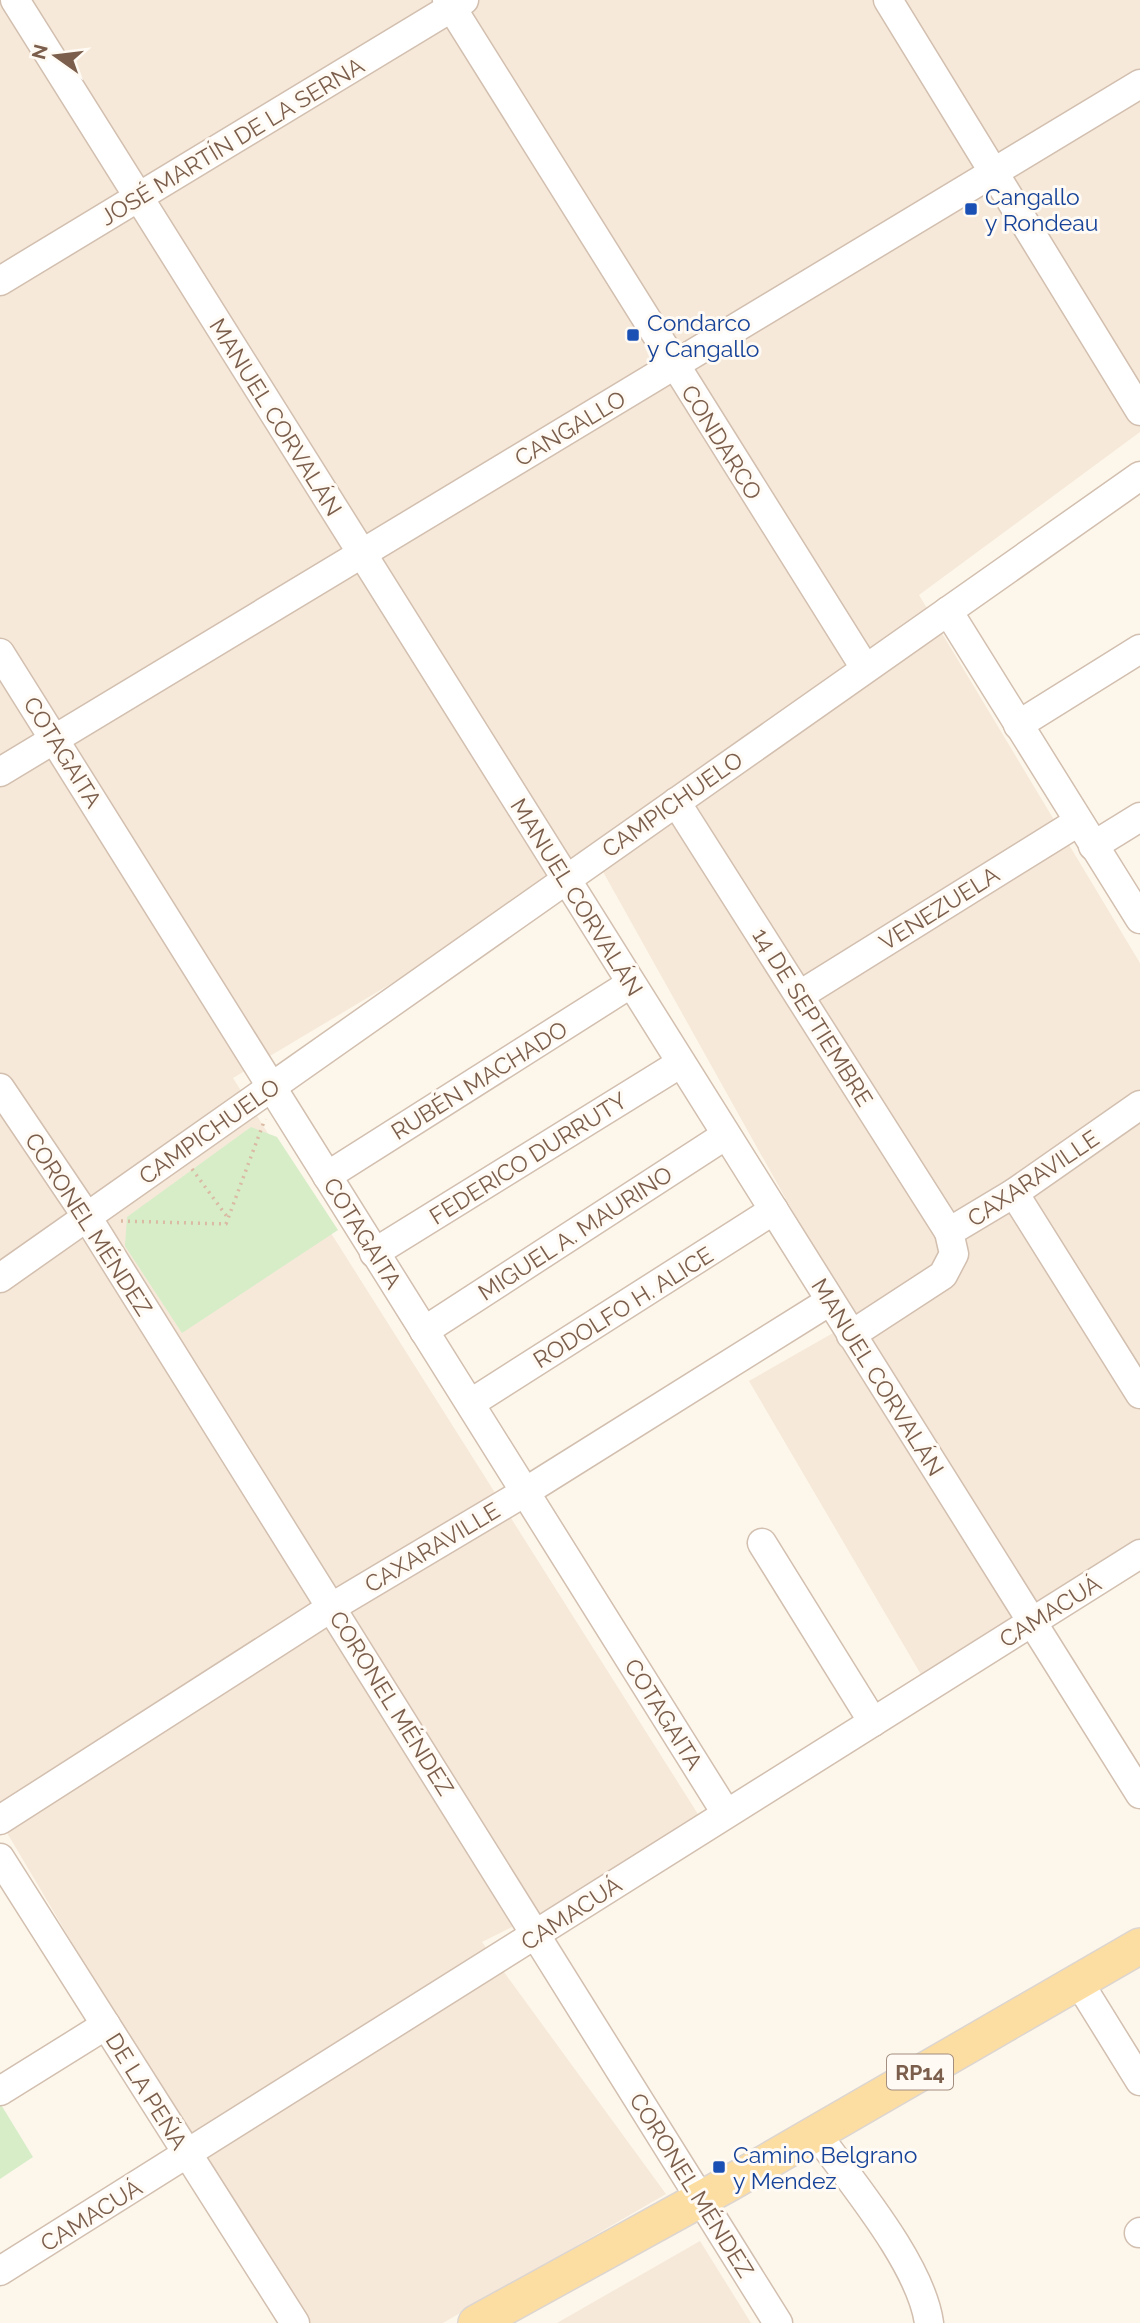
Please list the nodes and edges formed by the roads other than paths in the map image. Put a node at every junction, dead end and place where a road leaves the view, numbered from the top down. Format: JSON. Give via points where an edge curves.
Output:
{"nodes":[{"id":1,"x":15,"y":0,"type":"edge"},
{"id":2,"x":888,"y":0,"type":"edge"},
{"id":3,"x":454,"y":2,"type":"edge"},
{"id":4,"x":1140,"y":84,"type":"edge"},
{"id":5,"x":994,"y":172,"type":"junction"},
{"id":6,"x":138,"y":198,"type":"junction"},
{"id":7,"x":0,"y":281,"type":"edge"},
{"id":8,"x":673,"y":365,"type":"junction"},
{"id":9,"x":1140,"y":411,"type":"edge"},
{"id":10,"x":1140,"y":476,"type":"edge"},
{"id":11,"x":362,"y":554,"type":"junction"},
{"id":12,"x":948,"y":611,"type":"junction"},
{"id":13,"x":1140,"y":649,"type":"edge"},
{"id":14,"x":0,"y":653,"type":"edge"},
{"id":15,"x":865,"y":668,"type":"junction"},
{"id":16,"x":1018,"y":725,"type":"junction"},
{"id":17,"x":55,"y":739,"type":"junction"},
{"id":18,"x":0,"y":772,"type":"edge"},
{"id":19,"x":676,"y":802,"type":"junction"},
{"id":20,"x":1140,"y":817,"type":"edge"},
{"id":21,"x":1077,"y":822,"type":"junction"},
{"id":22,"x":1093,"y":846,"type":"junction"},
{"id":23,"x":567,"y":877,"type":"junction"},
{"id":24,"x":1140,"y":919,"type":"edge"},
{"id":25,"x":630,"y":984,"type":"junction"},
{"id":26,"x":800,"y":995,"type":"junction"},
{"id":27,"x":681,"y":1063,"type":"junction"},
{"id":28,"x":0,"y":1088,"type":"edge"},
{"id":29,"x":269,"y":1100,"type":"junction"},
{"id":30,"x":1140,"y":1105,"type":"edge"},
{"id":31,"x":726,"y":1135,"type":"junction"},
{"id":32,"x":327,"y":1176,"type":"junction"},
{"id":33,"x":1014,"y":1193,"type":"junction"},
{"id":34,"x":774,"y":1210,"type":"junction"},
{"id":35,"x":109,"y":1214,"type":"junction"},
{"id":36,"x":949,"y":1232,"type":"junction"},
{"id":37,"x":374,"y":1253,"type":"junction"},
{"id":38,"x":0,"y":1278,"type":"edge"},
{"id":39,"x":830,"y":1301,"type":"junction"},
{"id":40,"x":424,"y":1331,"type":"junction"},
{"id":41,"x":851,"y":1335,"type":"junction"},
{"id":42,"x":1140,"y":1394,"type":"edge"},
{"id":43,"x":471,"y":1403,"type":"junction"},
{"id":44,"x":525,"y":1492,"type":"junction"},
{"id":45,"x":762,"y":1543,"type":"dead end"},
{"id":46,"x":1140,"y":1554,"type":"edge"},
{"id":47,"x":332,"y":1606,"type":"junction"},
{"id":48,"x":1032,"y":1623,"type":"junction"},
{"id":49,"x":873,"y":1722,"type":"junction"},
{"id":50,"x":1140,"y":1794,"type":"edge"},
{"id":51,"x":726,"y":1813,"type":"junction"},
{"id":52,"x":0,"y":1819,"type":"edge"},
{"id":53,"x":0,"y":1858,"type":"edge"},
{"id":54,"x":536,"y":1936,"type":"junction"},
{"id":55,"x":1140,"y":1946,"type":"edge"},
{"id":56,"x":1078,"y":1981,"type":"junction"},
{"id":57,"x":106,"y":2025,"type":"junction"},
{"id":58,"x":1140,"y":2081,"type":"edge"},
{"id":59,"x":0,"y":2091,"type":"edge"},
{"id":60,"x":816,"y":2133,"type":"junction"},
{"id":61,"x":188,"y":2155,"type":"junction"},
{"id":62,"x":701,"y":2199,"type":"junction"},
{"id":63,"x":0,"y":2271,"type":"edge"},
{"id":64,"x":295,"y":2323,"type":"edge"},
{"id":65,"x":476,"y":2323,"type":"edge"},
{"id":66,"x":778,"y":2323,"type":"edge"},
{"id":67,"x":929,"y":2323,"type":"edge"}],
"edges":[{"from":1,"to":6,"type":"street","name":"MANUEL CORVALÁN"},
{"from":2,"to":5,"type":"street"},
{"from":3,"to":6,"type":"street","name":"JOSÉ MARTÍN DE LA SERNA"},
{"from":3,"to":8,"type":"street","name":"CONDARCO"},
{"from":4,"to":5,"type":"street","name":"CANGALLO"},
{"from":5,"to":8,"type":"street","name":"CANGALLO"},
{"from":5,"to":9,"type":"street"},
{"from":6,"to":7,"type":"street","name":"JOSÉ MARTÍN DE LA SERNA"},
{"from":6,"to":11,"type":"street","name":"MANUEL CORVALÁN"},
{"from":8,"to":11,"type":"street","name":"CANGALLO"},
{"from":8,"to":15,"type":"street","name":"CONDARCO"},
{"from":10,"to":12,"type":"street","name":"CAMPICHUELO"},
{"from":11,"to":17,"type":"street","name":"CANGALLO"},
{"from":11,"to":23,"type":"street","name":"MANUEL CORVALÁN"},
{"from":12,"to":15,"type":"street","name":"CAMPICHUELO"},
{"from":12,"to":16,"type":"street"},
{"from":13,"to":16,"type":"street"},
{"from":14,"to":17,"type":"street","name":"COTAGAITA"},
{"from":15,"to":19,"type":"street","name":"CAMPICHUELO"},
{"from":16,"to":21,"type":"street"},
{"from":17,"to":18,"type":"street","name":"CANGALLO"},
{"from":17,"to":29,"type":"street","name":"COTAGAITA"},
{"from":19,"to":23,"type":"street","name":"CAMPICHUELO"},
{"from":19,"to":26,"type":"street","name":"14 DE SEPTIEMBRE"},
{"from":20,"to":22,"type":"street"},
{"from":21,"to":22,"type":"street"},
{"from":21,"to":26,"type":"street","name":"VENEZUELA"},
{"from":22,"to":24,"type":"street"},
{"from":23,"to":25,"type":"street","name":"MANUEL CORVALÁN"},
{"from":23,"to":29,"type":"street","name":"CAMPICHUELO"},
{"from":25,"to":27,"type":"street","name":"MANUEL CORVALÁN"},
{"from":25,"to":32,"type":"street","name":"RUBÉN MACHADO"},
{"from":26,"to":36,"type":"street","name":"14 DE SEPTIEMBRE"},
{"from":27,"to":31,"type":"street","name":"MANUEL CORVALÁN"},
{"from":27,"to":37,"type":"street","name":"FEDERICO DURRUTY"},
{"from":28,"to":35,"type":"street","name":"CORONEL MÉNDEZ"},
{"from":29,"to":32,"type":"street","name":"COTAGAITA"},
{"from":29,"to":35,"type":"street","name":"CAMPICHUELO"},
{"from":30,"to":33,"type":"street","name":"CAXARAVILLE"},
{"from":31,"to":34,"type":"street","name":"MANUEL CORVALÁN"},
{"from":31,"to":40,"type":"street","name":"MIGUEL A. MAURINO"},
{"from":32,"to":37,"type":"street","name":"COTAGAITA"},
{"from":33,"to":36,"type":"street","name":"CAXARAVILLE"},
{"from":33,"to":42,"type":"street"},
{"from":34,"to":39,"type":"street","name":"MANUEL CORVALÁN"},
{"from":34,"to":43,"type":"street","name":"RODOLFO H. ALICE"},
{"from":35,"to":38,"type":"street","name":"CAMPICHUELO"},
{"from":35,"to":47,"type":"street","name":"CORONEL MÉNDEZ"},
{"from":36,"to":41,"type":"street","name":"CAXARAVILLE","via":[[954,1254],[943,1275]]},
{"from":37,"to":40,"type":"street","name":"COTAGAITA"},
{"from":39,"to":41,"type":"street","name":"MANUEL CORVALÁN"},
{"from":39,"to":44,"type":"street","name":"CAXARAVILLE"},
{"from":40,"to":43,"type":"street","name":"COTAGAITA"},
{"from":41,"to":48,"type":"street","name":"MANUEL CORVALÁN"},
{"from":43,"to":44,"type":"street","name":"COTAGAITA"},
{"from":44,"to":47,"type":"street","name":"CAXARAVILLE"},
{"from":44,"to":51,"type":"street","name":"COTAGAITA"},
{"from":45,"to":49,"type":"street"},
{"from":46,"to":48,"type":"street","name":"CAMACUÁ"},
{"from":47,"to":52,"type":"street","name":"CAXARAVILLE"},
{"from":47,"to":54,"type":"street","name":"CORONEL MÉNDEZ"},
{"from":48,"to":49,"type":"street","name":"CAMACUÁ"},
{"from":48,"to":50,"type":"street","name":"MANUEL CORVALÁN"},
{"from":49,"to":51,"type":"street","name":"CAMACUÁ"},
{"from":51,"to":54,"type":"street","name":"CAMACUÁ"},
{"from":53,"to":57,"type":"street","name":"DE LA PEÑA"},
{"from":54,"to":61,"type":"street","name":"CAMACUÁ"},
{"from":54,"to":62,"type":"street","name":"CORONEL MÉNDEZ"},
{"from":55,"to":56,"type":"main road","number":"RP14"},
{"from":56,"to":58,"type":"street"},
{"from":56,"to":60,"type":"main road","number":"RP14"},
{"from":57,"to":59,"type":"street"},
{"from":57,"to":61,"type":"street","name":"DE LA PEÑA"},
{"from":60,"to":62,"type":"main road","number":"RP14"},
{"from":60,"to":67,"type":"street","via":[[921,2290]]},
{"from":61,"to":63,"type":"street","name":"CAMACUÁ"},
{"from":61,"to":64,"type":"street","name":"DE LA PEÑA"},
{"from":62,"to":65,"type":"main road","number":"RP14"},
{"from":62,"to":66,"type":"street","name":"CORONEL MÉNDEZ"}]}
